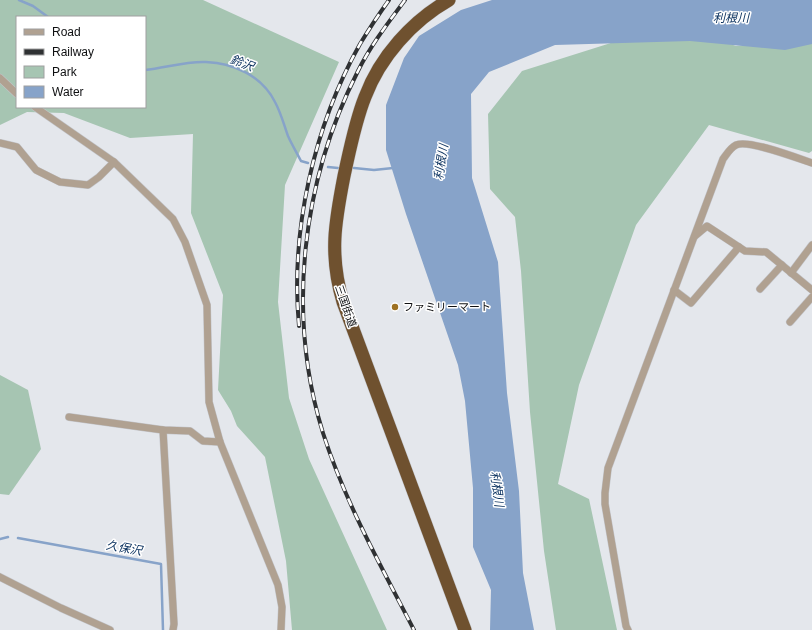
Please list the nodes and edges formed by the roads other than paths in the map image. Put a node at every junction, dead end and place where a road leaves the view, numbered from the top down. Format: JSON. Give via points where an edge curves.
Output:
{"nodes":[{"id":1,"x":449,"y":0,"type":"edge"},
{"id":2,"x":0,"y":78,"type":"edge"},
{"id":3,"x":16,"y":93,"type":"edge"},
{"id":4,"x":36,"y":108,"type":"edge"},
{"id":5,"x":0,"y":143,"type":"edge"},
{"id":6,"x":114,"y":162,"type":"junction"},
{"id":7,"x":812,"y":163,"type":"edge"},
{"id":8,"x":694,"y":238,"type":"junction"},
{"id":9,"x":812,"y":244,"type":"edge"},
{"id":10,"x":739,"y":247,"type":"junction"},
{"id":11,"x":782,"y":265,"type":"junction"},
{"id":12,"x":791,"y":273,"type":"junction"},
{"id":13,"x":760,"y":289,"type":"dead end"},
{"id":14,"x":674,"y":290,"type":"junction"},
{"id":15,"x":812,"y":290,"type":"edge"},
{"id":16,"x":812,"y":297,"type":"edge"},
{"id":17,"x":790,"y":322,"type":"dead end"},
{"id":18,"x":69,"y":416,"type":"dead end"},
{"id":19,"x":163,"y":430,"type":"junction"},
{"id":20,"x":220,"y":442,"type":"junction"},
{"id":21,"x":0,"y":577,"type":"edge"},
{"id":22,"x":110,"y":630,"type":"edge"},
{"id":23,"x":173,"y":630,"type":"edge"},
{"id":24,"x":280,"y":630,"type":"edge"},
{"id":25,"x":465,"y":630,"type":"edge"},
{"id":26,"x":628,"y":630,"type":"edge"}],
"edges":[{"from":1,"to":25,"type":"highway","name":"三国街道","via":[[425,16],[408,32],[388,56],[365,96],[352,138],[339,203],[334,254],[343,302]]},
{"from":2,"to":3,"type":"street"},
{"from":4,"to":6,"type":"street"},
{"from":5,"to":6,"type":"street","via":[[17,147],[36,170],[60,182],[88,185]]},
{"from":6,"to":20,"type":"street","via":[[173,219],[185,242],[207,305],[209,402]]},
{"from":7,"to":8,"type":"street","via":[[756,145],[736,144],[723,159]]},
{"from":8,"to":10,"type":"street","via":[[707,226]]},
{"from":8,"to":14,"type":"street"},
{"from":9,"to":12,"type":"street"},
{"from":10,"to":11,"type":"street","via":[[744,251],[766,252]]},
{"from":10,"to":14,"type":"street","via":[[691,303]]},
{"from":11,"to":12,"type":"street"},
{"from":11,"to":13,"type":"street"},
{"from":12,"to":15,"type":"street"},
{"from":14,"to":26,"type":"street","via":[[607,474],[605,504]]},
{"from":16,"to":17,"type":"street"},
{"from":18,"to":19,"type":"street"},
{"from":19,"to":20,"type":"street","via":[[190,431],[203,441]]},
{"from":19,"to":23,"type":"street"},
{"from":20,"to":24,"type":"street","via":[[278,585],[282,607]]},
{"from":21,"to":22,"type":"street"}]}
